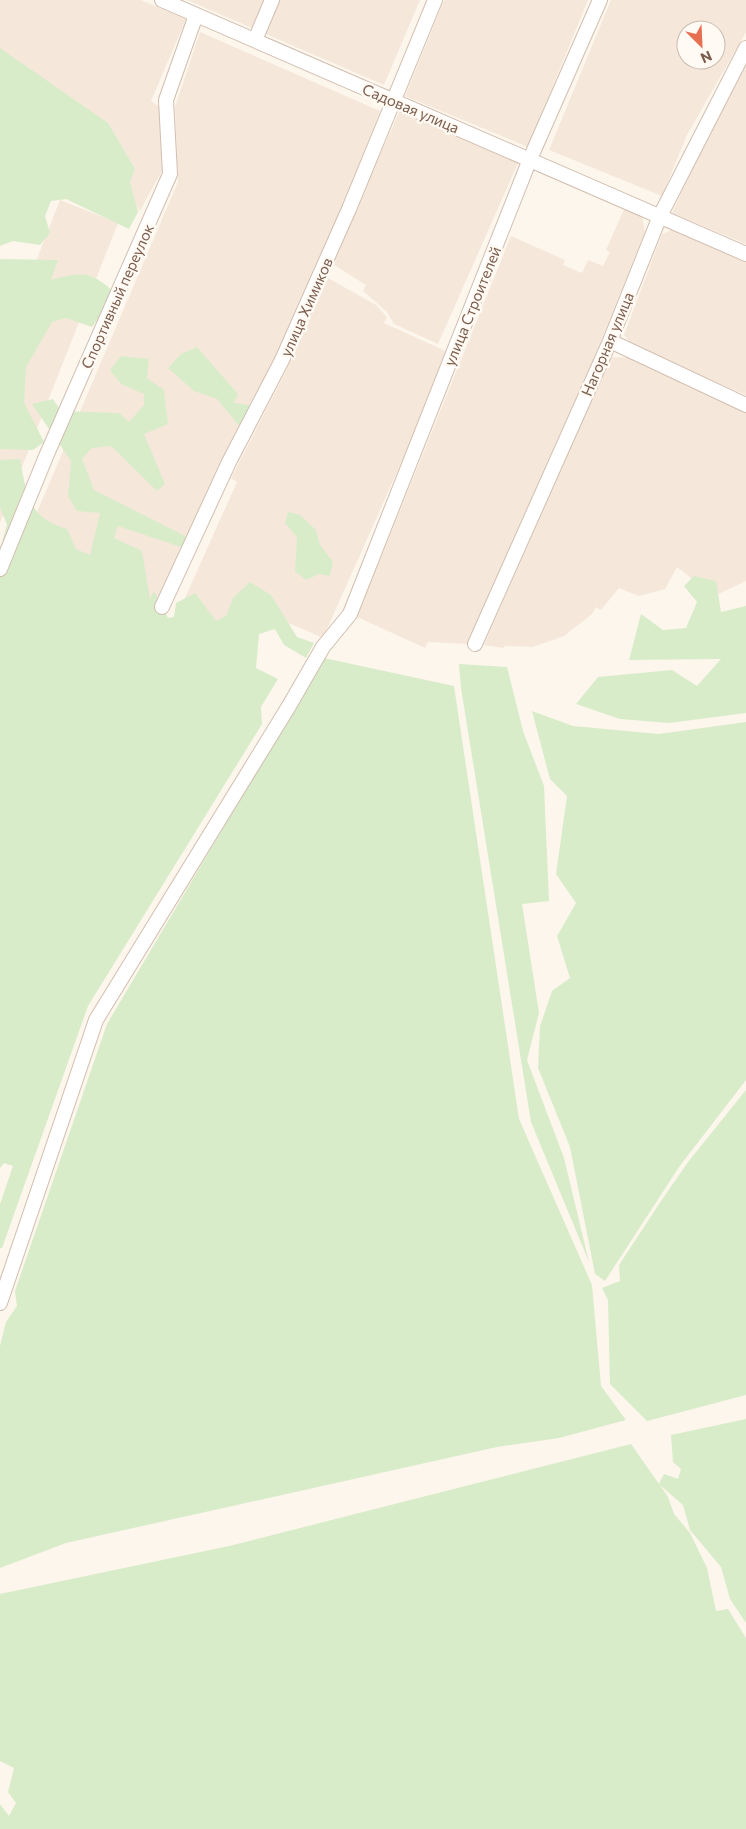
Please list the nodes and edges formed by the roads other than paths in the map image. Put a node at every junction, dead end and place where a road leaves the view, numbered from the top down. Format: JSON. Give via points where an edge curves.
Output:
{"nodes":[{"id":1,"x":163,"y":0,"type":"edge"},
{"id":2,"x":272,"y":0,"type":"edge"},
{"id":3,"x":435,"y":0,"type":"edge"},
{"id":4,"x":600,"y":0,"type":"edge"},
{"id":5,"x":196,"y":15,"type":"junction"},
{"id":6,"x":255,"y":40,"type":"junction"},
{"id":7,"x":746,"y":48,"type":"edge"},
{"id":8,"x":394,"y":100,"type":"junction"},
{"id":9,"x":530,"y":159,"type":"junction"},
{"id":10,"x":660,"y":216,"type":"junction"},
{"id":11,"x":746,"y":254,"type":"edge"},
{"id":12,"x":610,"y":341,"type":"junction"},
{"id":13,"x":746,"y":405,"type":"edge"},
{"id":14,"x":0,"y":569,"type":"edge"},
{"id":15,"x":162,"y":607,"type":"dead end"},
{"id":16,"x":475,"y":644,"type":"dead end"},
{"id":17,"x":0,"y":1303,"type":"edge"}],
"edges":[{"from":1,"to":5,"type":"street","name":"Садовая улица"},
{"from":2,"to":6,"type":"street"},
{"from":3,"to":8,"type":"street","name":"улица Химиков"},
{"from":4,"to":9,"type":"street","name":"улица Строителей"},
{"from":5,"to":6,"type":"street","name":"Садовая улица"},
{"from":5,"to":14,"type":"street","name":"Спортивный переулок","via":[[166,100],[170,174],[46,454]]},
{"from":6,"to":8,"type":"street","name":"Садовая улица"},
{"from":7,"to":10,"type":"street","name":"Нагорная улица"},
{"from":8,"to":9,"type":"street","name":"Садовая улица"},
{"from":8,"to":15,"type":"street","name":"улица Химиков","via":[[282,360],[229,462]]},
{"from":9,"to":10,"type":"street","name":"Садовая улица"},
{"from":9,"to":17,"type":"street","name":"улица Строителей","via":[[350,614],[323,647],[96,1020]]},
{"from":10,"to":11,"type":"street","name":"Садовая улица"},
{"from":10,"to":12,"type":"street","name":"Нагорная улица"},
{"from":12,"to":13,"type":"street"},
{"from":12,"to":16,"type":"street","name":"Нагорная улица"}]}
